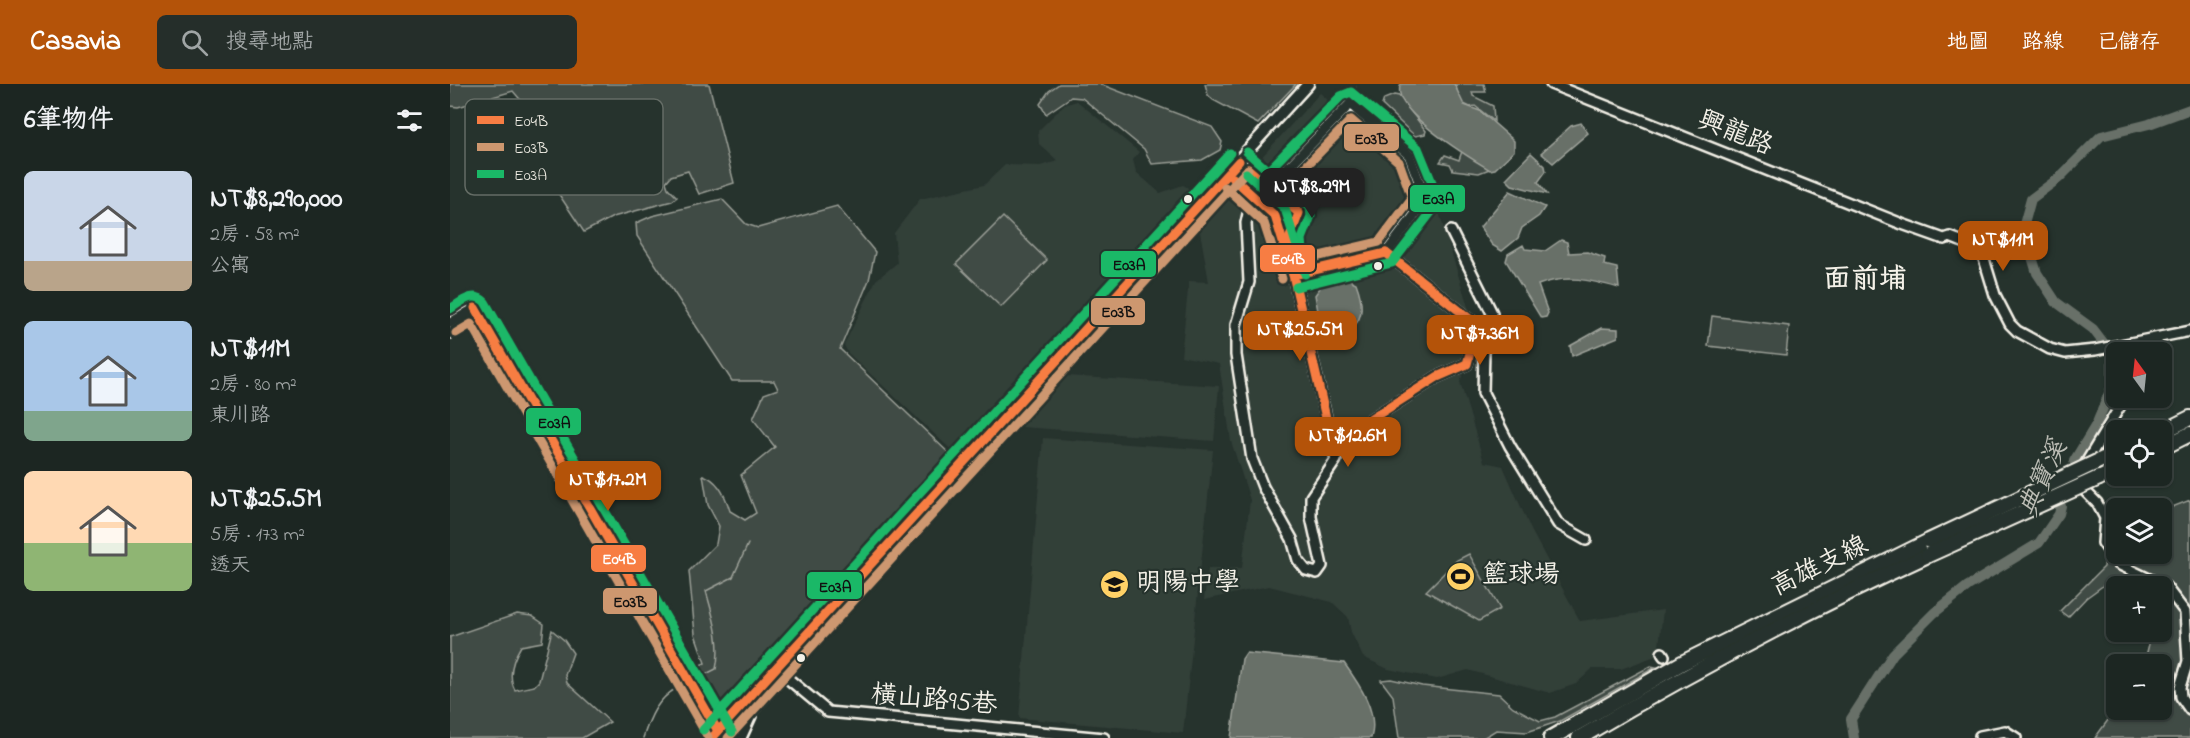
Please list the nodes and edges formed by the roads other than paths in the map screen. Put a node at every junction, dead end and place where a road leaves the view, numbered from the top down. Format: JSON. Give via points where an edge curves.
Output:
{"nodes":[{"id":1,"x":1308,"y":84,"type":"edge"},
{"id":2,"x":1318,"y":84,"type":"edge"},
{"id":3,"x":1551,"y":84,"type":"edge"},
{"id":4,"x":1244,"y":166,"type":"junction"},
{"id":5,"x":1233,"y":178,"type":"junction"},
{"id":6,"x":1269,"y":187,"type":"junction"},
{"id":7,"x":1259,"y":201,"type":"junction"},
{"id":8,"x":1451,"y":231,"type":"dead end"},
{"id":9,"x":1386,"y":253,"type":"junction"},
{"id":10,"x":1293,"y":275,"type":"junction"},
{"id":11,"x":472,"y":316,"type":"junction"},
{"id":12,"x":450,"y":323,"type":"edge"},
{"id":13,"x":2190,"y":331,"type":"edge"},
{"id":14,"x":450,"y":333,"type":"edge"},
{"id":15,"x":2158,"y":338,"type":"junction"},
{"id":16,"x":2157,"y":342,"type":"edge"},
{"id":17,"x":2120,"y":408,"type":"edge"},
{"id":18,"x":2190,"y":418,"type":"edge"},
{"id":19,"x":2172,"y":427,"type":"edge"},
{"id":20,"x":2190,"y":434,"type":"edge"},
{"id":21,"x":2172,"y":443,"type":"edge"},
{"id":22,"x":1332,"y":444,"type":"junction"},
{"id":23,"x":2106,"y":458,"type":"edge"},
{"id":24,"x":2106,"y":474,"type":"edge"},
{"id":25,"x":1586,"y":540,"type":"dead end"},
{"id":26,"x":1928,"y":548,"type":"junction"},
{"id":27,"x":2190,"y":602,"type":"edge"},
{"id":28,"x":2185,"y":612,"type":"junction"},
{"id":29,"x":779,"y":672,"type":"junction"},
{"id":30,"x":759,"y":704,"type":"junction"},
{"id":31,"x":2190,"y":710,"type":"edge"},
{"id":32,"x":718,"y":736,"type":"edge"},
{"id":33,"x":1980,"y":736,"type":"dead end"},
{"id":34,"x":741,"y":738,"type":"edge"},
{"id":35,"x":1104,"y":738,"type":"edge"},
{"id":36,"x":1551,"y":738,"type":"edge"},
{"id":37,"x":1578,"y":738,"type":"edge"},
{"id":38,"x":2016,"y":738,"type":"edge"}],
"edges":[{"from":1,"to":29,"type":"main road"},
{"from":2,"to":4,"type":"main road"},
{"from":3,"to":15,"type":"street","name":"興龍路","via":[[1902,225],[1981,249],[2003,313],[2017,331],[2059,352],[2095,350]]},
{"from":4,"to":5,"type":"main road"},
{"from":4,"to":6,"type":"street"},
{"from":5,"to":7,"type":"street"},
{"from":5,"to":29,"type":"main road"},
{"from":6,"to":9,"type":"street","via":[[1350,104],[1409,155],[1426,200]]},
{"from":6,"to":10,"type":"street","via":[[1299,213],[1290,237]]},
{"from":7,"to":10,"type":"street","via":[[1275,216]]},
{"from":7,"to":22,"type":"street","via":[[1246,223],[1249,282],[1236,325],[1245,420],[1252,459],[1263,487],[1292,539],[1298,560],[1306,570],[1317,573],[1322,566],[1311,517],[1311,497],[1336,460]]},
{"from":8,"to":25,"type":"street","via":[[1492,313],[1484,350],[1483,393],[1558,524]]},
{"from":9,"to":10,"type":"street"},
{"from":9,"to":22,"type":"street","via":[[1471,320],[1472,347],[1467,364],[1437,377]]},
{"from":10,"to":22,"type":"street"},
{"from":11,"to":12,"type":"street"},
{"from":11,"to":14,"type":"street"},
{"from":11,"to":32,"type":"street"},
{"from":13,"to":15,"type":"street"},
{"from":15,"to":16,"type":"street"},
{"from":17,"to":28,"type":"street","via":[[2075,481],[2097,503],[2105,518],[2103,543],[2118,564],[2166,587]]},
{"from":18,"to":19,"type":"highway"},
{"from":20,"to":21,"type":"highway"},
{"from":23,"to":26,"type":"highway","name":"高雄支線","bridge":true},
{"from":24,"to":26,"type":"highway","name":"高雄支線","bridge":true},
{"from":26,"to":36,"type":"highway","name":"高雄支線","via":[[1682,663]]},
{"from":26,"to":37,"type":"highway","name":"高雄支線"},
{"from":27,"to":28,"type":"street"},
{"from":28,"to":31,"type":"street","via":[[2188,661],[2180,687],[2181,697]]},
{"from":29,"to":30,"type":"main road"},
{"from":29,"to":32,"type":"main road"},
{"from":29,"to":35,"type":"street","name":"橫山路95巷","via":[[828,712]]},
{"from":30,"to":32,"type":"main road"},
{"from":30,"to":34,"type":"street"},
{"from":33,"to":38,"type":"street","via":[[2005,731]]}]}
